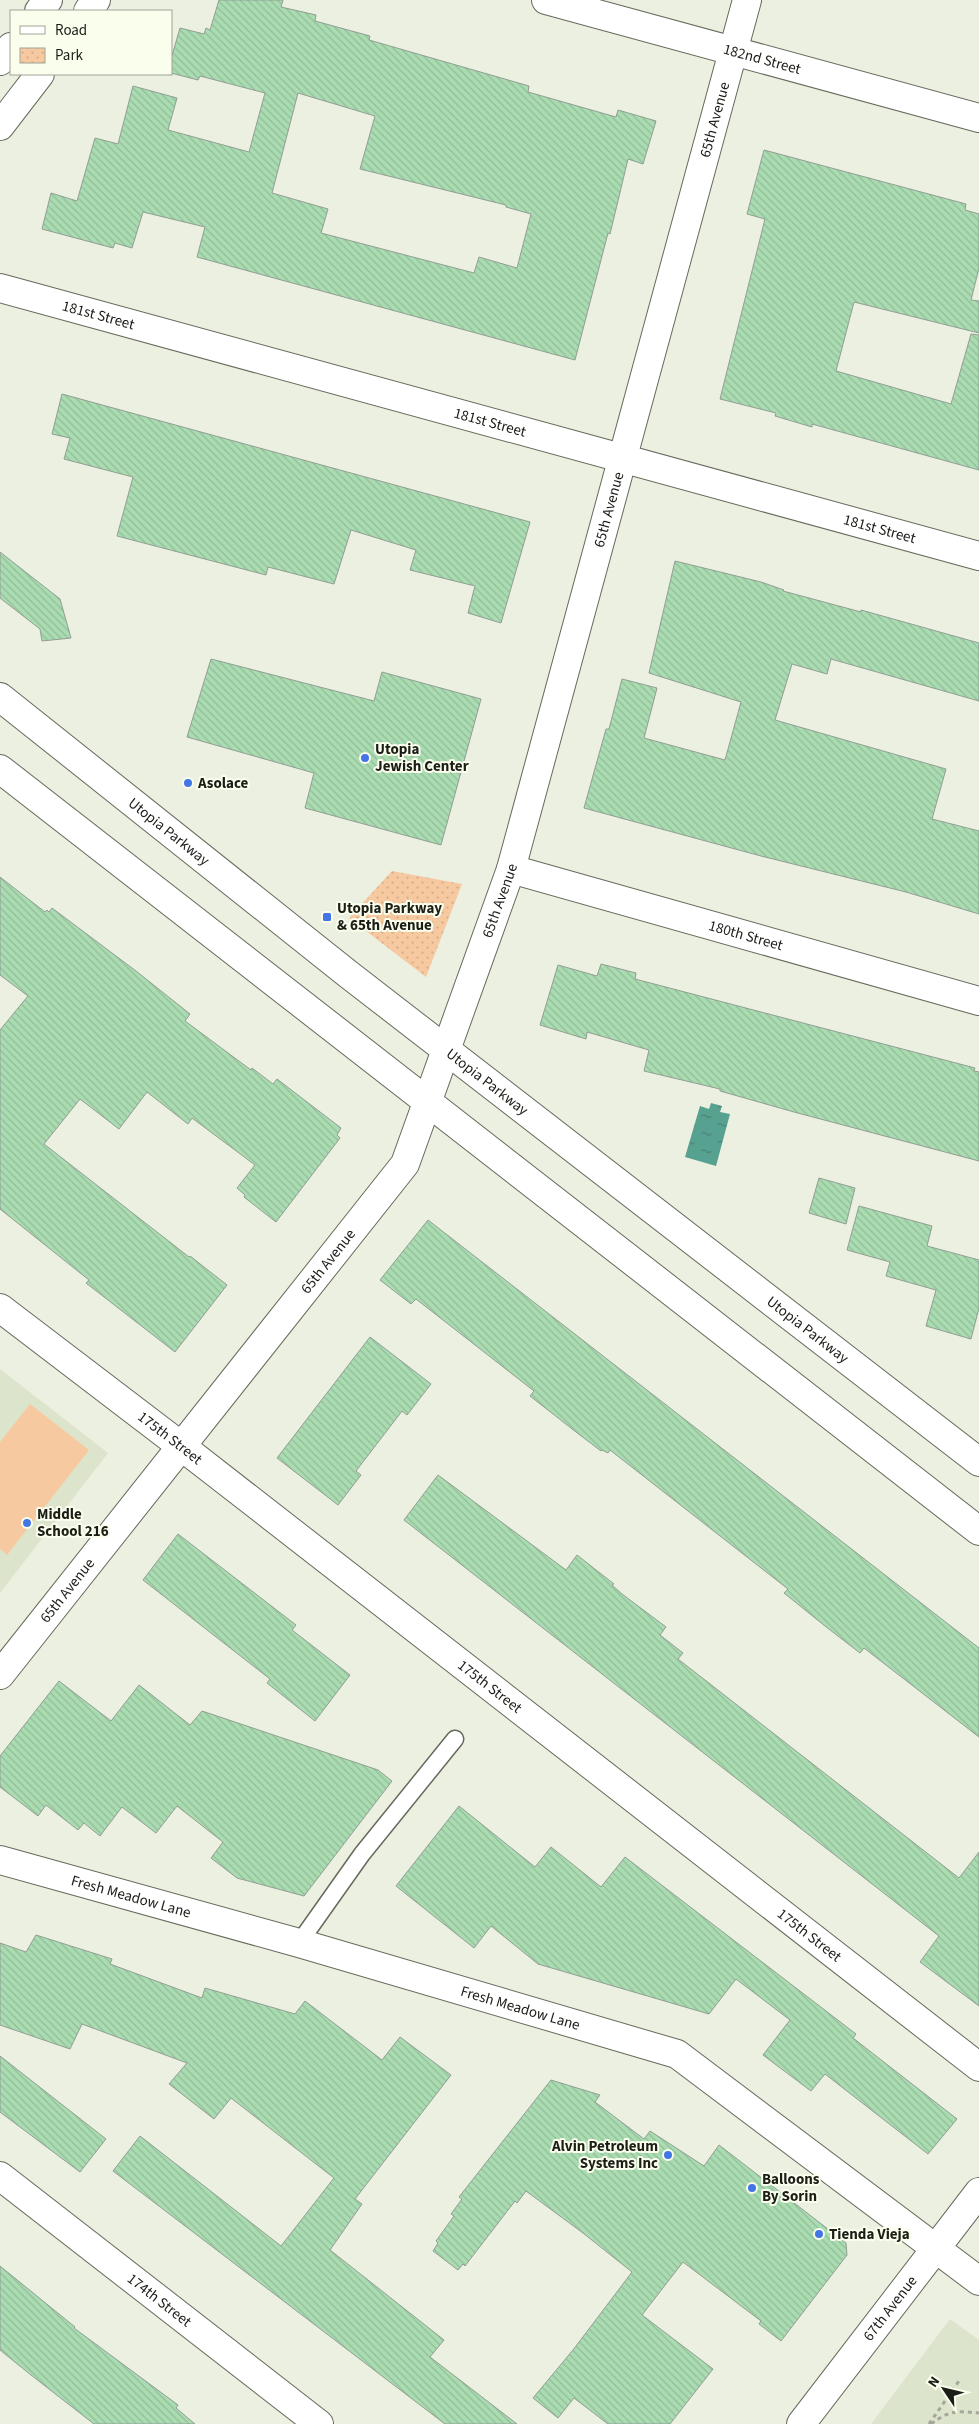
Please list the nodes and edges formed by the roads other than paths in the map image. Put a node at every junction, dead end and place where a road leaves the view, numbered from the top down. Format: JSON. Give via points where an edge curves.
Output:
{"nodes":[{"id":1,"x":48,"y":0,"type":"edge"},
{"id":2,"x":546,"y":0,"type":"edge"},
{"id":3,"x":747,"y":0,"type":"edge"},
{"id":4,"x":40,"y":10,"type":"edge"},
{"id":5,"x":10,"y":48,"type":"edge"},
{"id":6,"x":734,"y":52,"type":"junction"},
{"id":7,"x":0,"y":61,"type":"edge"},
{"id":8,"x":39,"y":75,"type":"edge"},
{"id":9,"x":979,"y":118,"type":"edge"},
{"id":10,"x":0,"y":126,"type":"edge"},
{"id":11,"x":0,"y":288,"type":"edge"},
{"id":12,"x":622,"y":459,"type":"junction"},
{"id":13,"x":979,"y":556,"type":"edge"},
{"id":14,"x":0,"y":697,"type":"edge"},
{"id":15,"x":0,"y":769,"type":"edge"},
{"id":16,"x":511,"y":869,"type":"junction"},
{"id":17,"x":979,"y":1001,"type":"edge"},
{"id":18,"x":447,"y":1048,"type":"junction"},
{"id":19,"x":427,"y":1100,"type":"junction"},
{"id":20,"x":0,"y":1308,"type":"edge"},
{"id":21,"x":181,"y":1446,"type":"junction"},
{"id":22,"x":979,"y":1462,"type":"edge"},
{"id":23,"x":979,"y":1531,"type":"edge"},
{"id":24,"x":0,"y":1675,"type":"edge"},
{"id":25,"x":455,"y":1739,"type":"dead end"},
{"id":26,"x":0,"y":1860,"type":"edge"},
{"id":27,"x":298,"y":1943,"type":"junction"},
{"id":28,"x":979,"y":2067,"type":"edge"},
{"id":29,"x":0,"y":2176,"type":"edge"},
{"id":30,"x":979,"y":2192,"type":"edge"},
{"id":31,"x":936,"y":2249,"type":"junction"},
{"id":32,"x":979,"y":2281,"type":"edge"},
{"id":33,"x":319,"y":2424,"type":"edge"},
{"id":34,"x":801,"y":2424,"type":"edge"}],
"edges":[{"from":1,"to":4,"type":"street"},
{"from":2,"to":6,"type":"street","name":"182nd Street"},
{"from":3,"to":6,"type":"street","name":"65th Avenue"},
{"from":5,"to":7,"type":"street"},
{"from":6,"to":9,"type":"street","name":"182nd Street"},
{"from":6,"to":12,"type":"street","name":"65th Avenue"},
{"from":8,"to":10,"type":"street"},
{"from":11,"to":12,"type":"street","name":"181st Street"},
{"from":12,"to":13,"type":"street","name":"181st Street"},
{"from":12,"to":16,"type":"street","name":"65th Avenue"},
{"from":14,"to":18,"type":"street","name":"Utopia Parkway","via":[[348,974]]},
{"from":15,"to":19,"type":"street"},
{"from":16,"to":17,"type":"street","name":"180th Street"},
{"from":16,"to":18,"type":"street","name":"65th Avenue"},
{"from":18,"to":19,"type":"street","name":"65th Avenue"},
{"from":18,"to":22,"type":"street","name":"Utopia Parkway"},
{"from":19,"to":21,"type":"street","name":"65th Avenue","via":[[405,1164]]},
{"from":19,"to":23,"type":"street"},
{"from":20,"to":21,"type":"street","name":"175th Street"},
{"from":21,"to":24,"type":"street","name":"65th Avenue"},
{"from":21,"to":28,"type":"street","name":"175th Street"},
{"from":25,"to":27,"type":"lane","via":[[362,1854]]},
{"from":26,"to":27,"type":"street","name":"Fresh Meadow Lane"},
{"from":27,"to":31,"type":"street","name":"Fresh Meadow Lane","via":[[677,2054]]},
{"from":29,"to":33,"type":"street","name":"174th Street"},
{"from":30,"to":31,"type":"street","name":"67th Avenue"},
{"from":31,"to":32,"type":"street","name":"Fresh Meadow Lane"},
{"from":31,"to":34,"type":"street","name":"67th Avenue"}]}
